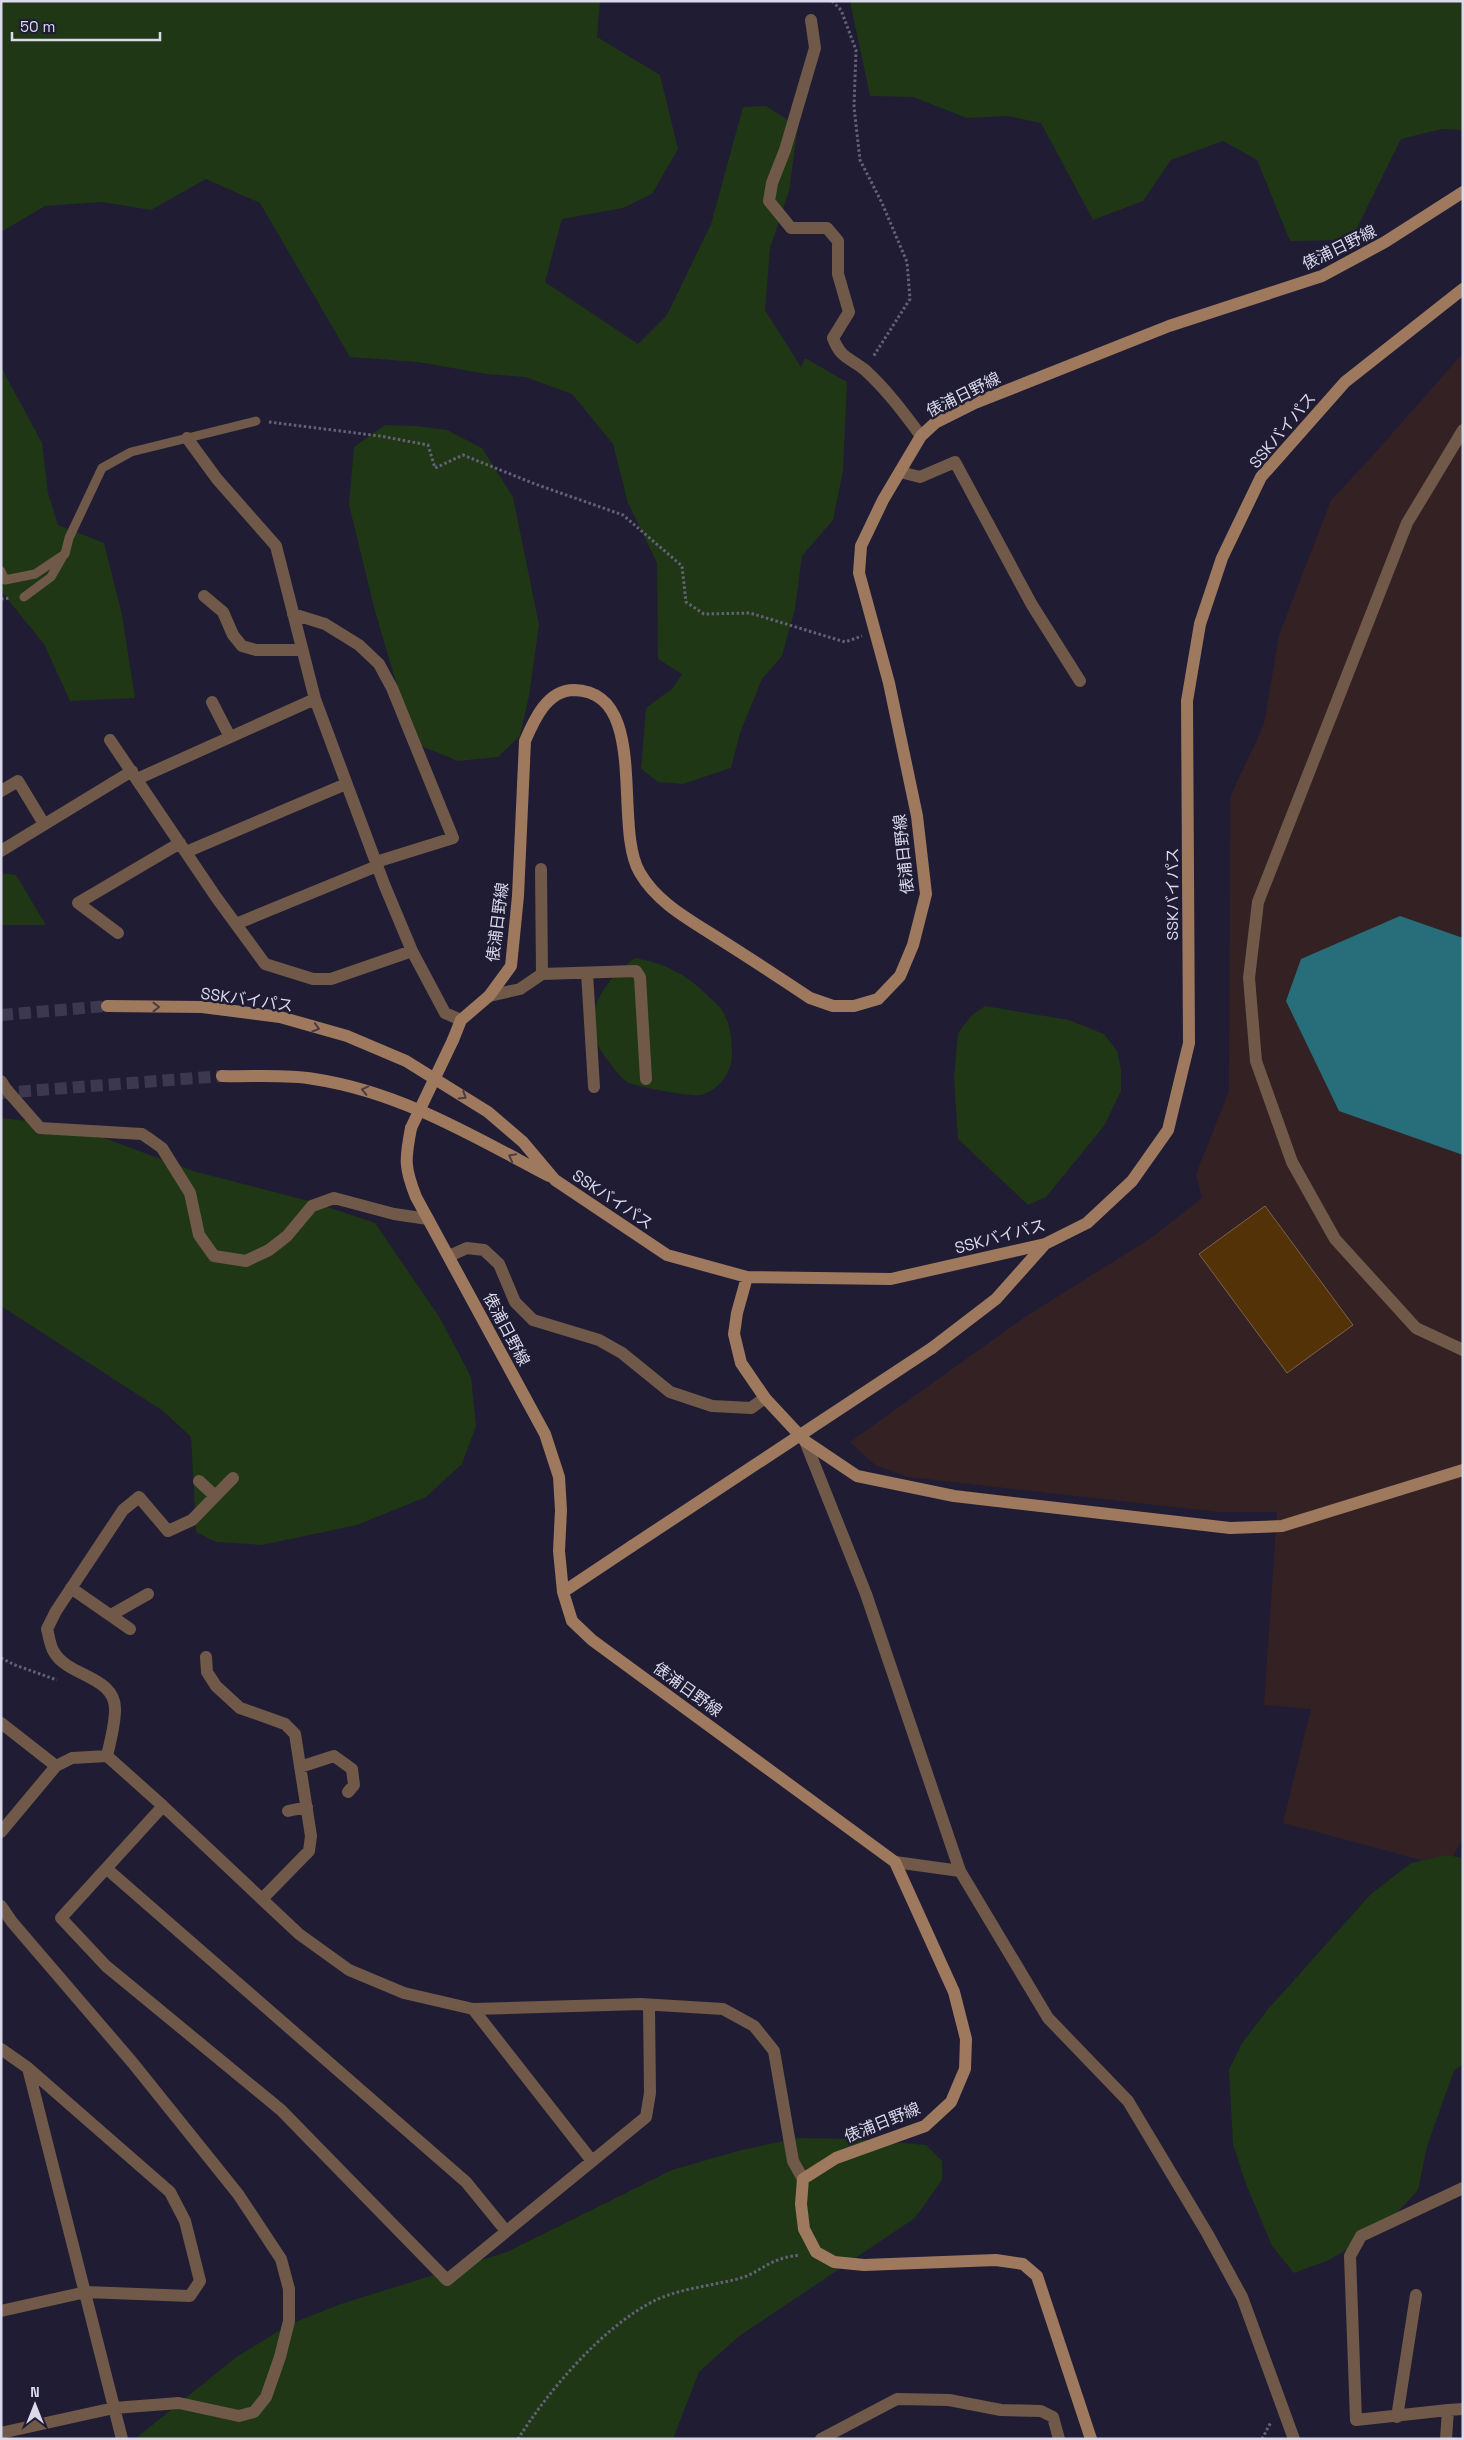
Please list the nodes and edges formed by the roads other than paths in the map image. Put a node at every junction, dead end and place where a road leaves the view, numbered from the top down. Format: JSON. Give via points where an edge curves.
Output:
{"nodes":[{"id":1,"x":812,"y":20,"type":"dead end"},
{"id":2,"x":1463,"y":192,"type":"edge"},
{"id":3,"x":1463,"y":289,"type":"edge"},
{"id":4,"x":256,"y":420,"type":"road end"},
{"id":5,"x":1463,"y":430,"type":"edge"},
{"id":6,"x":921,"y":436,"type":"junction"},
{"id":7,"x":187,"y":438,"type":"junction"},
{"id":8,"x":900,"y":472,"type":"junction"},
{"id":9,"x":64,"y":554,"type":"junction"},
{"id":10,"x":1,"y":571,"type":"edge"},
{"id":11,"x":204,"y":596,"type":"dead end"},
{"id":12,"x":24,"y":597,"type":"dead end"},
{"id":13,"x":293,"y":614,"type":"junction"},
{"id":14,"x":302,"y":650,"type":"junction"},
{"id":15,"x":1080,"y":681,"type":"dead end"},
{"id":16,"x":315,"y":699,"type":"junction"},
{"id":17,"x":212,"y":702,"type":"dead end"},
{"id":18,"x":230,"y":737,"type":"junction"},
{"id":19,"x":110,"y":740,"type":"dead end"},
{"id":20,"x":134,"y":775,"type":"junction"},
{"id":21,"x":346,"y":784,"type":"junction"},
{"id":22,"x":1,"y":791,"type":"edge"},
{"id":23,"x":44,"y":824,"type":"junction"},
{"id":24,"x":183,"y":848,"type":"junction"},
{"id":25,"x":1,"y":851,"type":"edge"},
{"id":26,"x":376,"y":864,"type":"junction"},
{"id":27,"x":541,"y":869,"type":"dead end"},
{"id":28,"x":236,"y":924,"type":"junction"},
{"id":29,"x":118,"y":932,"type":"dead end"},
{"id":30,"x":412,"y":950,"type":"junction"},
{"id":31,"x":587,"y":973,"type":"junction"},
{"id":32,"x":542,"y":974,"type":"junction"},
{"id":33,"x":489,"y":996,"type":"junction"},
{"id":34,"x":107,"y":1006,"type":"tunnel mouth"},
{"id":35,"x":461,"y":1020,"type":"junction"},
{"id":36,"x":222,"y":1076,"type":"tunnel mouth"},
{"id":37,"x":646,"y":1079,"type":"dead end"},
{"id":38,"x":1,"y":1081,"type":"edge"},
{"id":39,"x":594,"y":1087,"type":"dead end"},
{"id":40,"x":555,"y":1180,"type":"junction"},
{"id":41,"x":428,"y":1219,"type":"junction"},
{"id":42,"x":1045,"y":1244,"type":"junction"},
{"id":43,"x":449,"y":1256,"type":"junction"},
{"id":44,"x":747,"y":1277,"type":"junction"},
{"id":45,"x":1463,"y":1350,"type":"edge"},
{"id":46,"x":765,"y":1398,"type":"junction"},
{"id":47,"x":805,"y":1441,"type":"junction"},
{"id":48,"x":1463,"y":1470,"type":"edge"},
{"id":49,"x":233,"y":1478,"type":"dead end"},
{"id":50,"x":199,"y":1482,"type":"dead end"},
{"id":51,"x":215,"y":1496,"type":"junction"},
{"id":52,"x":71,"y":1588,"type":"junction"},
{"id":53,"x":563,"y":1592,"type":"junction"},
{"id":54,"x":148,"y":1594,"type":"dead end"},
{"id":55,"x":111,"y":1615,"type":"junction"},
{"id":56,"x":130,"y":1630,"type":"dead end"},
{"id":57,"x":206,"y":1657,"type":"dead end"},
{"id":58,"x":1,"y":1723,"type":"edge"},
{"id":59,"x":107,"y":1756,"type":"junction"},
{"id":60,"x":56,"y":1766,"type":"junction"},
{"id":61,"x":300,"y":1767,"type":"junction"},
{"id":62,"x":348,"y":1792,"type":"dead end"},
{"id":63,"x":164,"y":1806,"type":"junction"},
{"id":64,"x":307,"y":1807,"type":"junction"},
{"id":65,"x":288,"y":1810,"type":"dead end"},
{"id":66,"x":1,"y":1832,"type":"edge"},
{"id":67,"x":895,"y":1862,"type":"junction"},
{"id":68,"x":106,"y":1869,"type":"junction"},
{"id":69,"x":960,"y":1871,"type":"junction"},
{"id":70,"x":262,"y":1899,"type":"junction"},
{"id":71,"x":1,"y":1906,"type":"edge"},
{"id":72,"x":649,"y":2006,"type":"junction"},
{"id":73,"x":474,"y":2010,"type":"junction"},
{"id":74,"x":1,"y":2049,"type":"edge"},
{"id":75,"x":28,"y":2068,"type":"junction"},
{"id":76,"x":592,"y":2161,"type":"junction"},
{"id":77,"x":803,"y":2179,"type":"junction"},
{"id":78,"x":1463,"y":2188,"type":"edge"},
{"id":79,"x":506,"y":2231,"type":"junction"},
{"id":80,"x":86,"y":2292,"type":"junction"},
{"id":81,"x":1416,"y":2295,"type":"dead end"},
{"id":82,"x":1,"y":2311,"type":"edge"},
{"id":83,"x":114,"y":2408,"type":"junction"},
{"id":84,"x":1463,"y":2409,"type":"edge"},
{"id":85,"x":1448,"y":2410,"type":"junction"},
{"id":86,"x":1397,"y":2417,"type":"junction"},
{"id":87,"x":8,"y":2434,"type":"edge"},
{"id":88,"x":819,"y":2438,"type":"edge"},
{"id":89,"x":122,"y":2439,"type":"edge"},
{"id":90,"x":1059,"y":2439,"type":"edge"},
{"id":91,"x":1091,"y":2439,"type":"edge"},
{"id":92,"x":1294,"y":2439,"type":"edge"},
{"id":93,"x":1446,"y":2439,"type":"edge"}],
"edges":[{"from":1,"to":6,"type":"street","via":[[815,48],[769,201],[791,228],[827,228],[838,241],[838,274],[849,312],[833,338],[838,352],[864,370],[896,403]]},
{"from":2,"to":6,"type":"main road","name":"俵浦日野線","via":[[1385,242],[1322,276],[1169,326],[975,402],[935,423]]},
{"from":3,"to":42,"type":"main road","name":"SSKバイパス","via":[[1345,382],[1261,477],[1222,558],[1200,624],[1187,701],[1189,1043],[1168,1130],[1132,1181],[1087,1223]]},
{"from":4,"to":7,"type":"lane"},
{"from":5,"to":45,"type":"street","via":[[1407,523],[1258,902],[1249,978],[1256,1061],[1292,1162],[1335,1239],[1416,1328]]},
{"from":6,"to":8,"type":"main road","name":"俵浦日野線"},
{"from":7,"to":9,"type":"lane","via":[[131,452],[102,468]]},
{"from":7,"to":13,"type":"street","via":[[217,479],[276,546]]},
{"from":8,"to":15,"type":"street","via":[[920,477],[955,462],[1032,606]]},
{"from":8,"to":33,"type":"main road","name":"俵浦日野線","via":[[861,546],[859,573],[889,683],[917,816],[926,894],[913,945],[900,976],[878,998],[854,1006],[833,1006],[810,998],[682,915],[654,893],[639,872],[631,852],[618,719],[605,699],[584,690],[569,690],[548,700],[524,741],[518,896],[510,966]]},
{"from":9,"to":10,"type":"lane","via":[[35,574],[5,580]]},
{"from":9,"to":12,"type":"lane","via":[[51,577]]},
{"from":11,"to":14,"type":"street","via":[[223,612],[242,646],[256,650]]},
{"from":13,"to":14,"type":"street"},
{"from":13,"to":26,"type":"street","via":[[325,624],[359,645],[379,664],[392,688],[453,838]]},
{"from":14,"to":16,"type":"street"},
{"from":16,"to":18,"type":"street"},
{"from":16,"to":21,"type":"street"},
{"from":17,"to":18,"type":"street"},
{"from":18,"to":20,"type":"street"},
{"from":19,"to":20,"type":"street"},
{"from":20,"to":23,"type":"street"},
{"from":20,"to":24,"type":"street"},
{"from":21,"to":24,"type":"street"},
{"from":21,"to":26,"type":"street"},
{"from":22,"to":23,"type":"street","via":[[18,781]]},
{"from":23,"to":25,"type":"street"},
{"from":24,"to":28,"type":"street"},
{"from":24,"to":29,"type":"street","via":[[78,903]]},
{"from":26,"to":28,"type":"street"},
{"from":26,"to":30,"type":"street"},
{"from":27,"to":32,"type":"street"},
{"from":28,"to":30,"type":"street","via":[[265,964],[313,979],[331,979]]},
{"from":30,"to":35,"type":"street","via":[[445,1013]]},
{"from":31,"to":32,"type":"street"},
{"from":31,"to":37,"type":"street","via":[[636,971],[640,977]]},
{"from":31,"to":39,"type":"street"},
{"from":32,"to":33,"type":"street","via":[[520,989]]},
{"from":33,"to":35,"type":"main road","name":"俵浦日野線"},
{"from":34,"to":40,"type":"main road","name":"SSKバイパス","one_way":true,"via":[[202,1007],[280,1017],[347,1036],[406,1061],[488,1112],[523,1142]]},
{"from":35,"to":41,"type":"main road","name":"俵浦日野線","bridge":true,"via":[[411,1128],[405,1159],[407,1174]]},
{"from":40,"to":36,"type":"main road","one_way":true,"via":[[456,1126],[372,1091],[312,1078]]},
{"from":38,"to":41,"type":"street","via":[[40,1128],[142,1134],[162,1148],[190,1193],[199,1235],[214,1256],[246,1261],[269,1250],[287,1236],[312,1206],[334,1198],[394,1214]]},
{"from":40,"to":44,"type":"main road","name":"SSKバイパス","via":[[667,1255]]},
{"from":41,"to":43,"type":"main road","name":"俵浦日野線"},
{"from":42,"to":44,"type":"main road","name":"SSKバイパス","via":[[891,1279]]},
{"from":42,"to":53,"type":"main road","bridge":true,"via":[[996,1299],[932,1348]]},
{"from":43,"to":46,"type":"street","via":[[467,1248],[484,1250],[499,1264],[515,1302],[533,1320],[599,1340],[622,1353],[670,1392],[712,1406],[751,1408]]},
{"from":43,"to":53,"type":"main road","name":"俵浦日野線","via":[[545,1434],[559,1477]]},
{"from":44,"to":46,"type":"main road","via":[[734,1334],[741,1363]]},
{"from":46,"to":47,"type":"main road"},
{"from":47,"to":48,"type":"main road","via":[[856,1476],[954,1496],[1230,1528],[1282,1526]]},
{"from":47,"to":69,"type":"street","via":[[866,1594]]},
{"from":49,"to":51,"type":"street"},
{"from":50,"to":51,"type":"street"},
{"from":51,"to":52,"type":"street","via":[[192,1520],[168,1531],[139,1498],[123,1510]]},
{"from":52,"to":55,"type":"street"},
{"from":52,"to":59,"type":"street","via":[[47,1629],[54,1652],[76,1671],[107,1687],[113,1698],[116,1709]]},
{"from":53,"to":67,"type":"main road","name":"俵浦日野線","via":[[572,1621],[592,1640]]},
{"from":54,"to":55,"type":"street"},
{"from":55,"to":56,"type":"street"},
{"from":57,"to":61,"type":"street","via":[[207,1672],[216,1686],[240,1708],[286,1724],[294,1734]]},
{"from":58,"to":60,"type":"street"},
{"from":59,"to":60,"type":"street","via":[[72,1758]]},
{"from":59,"to":63,"type":"street"},
{"from":60,"to":66,"type":"street"},
{"from":61,"to":62,"type":"street","via":[[334,1756],[352,1769],[354,1785]]},
{"from":61,"to":64,"type":"street"},
{"from":63,"to":68,"type":"street"},
{"from":63,"to":70,"type":"street"},
{"from":64,"to":65,"type":"street"},
{"from":64,"to":70,"type":"street","via":[[311,1836],[308,1851]]},
{"from":67,"to":69,"type":"street"},
{"from":67,"to":77,"type":"main road","name":"俵浦日野線","via":[[954,1992],[966,2039],[964,2069],[951,2102],[925,2126],[836,2158]]},
{"from":68,"to":79,"type":"street","via":[[466,2182]]},
{"from":68,"to":79,"type":"street","via":[[61,1918],[106,1966],[281,2110],[446,2280]]},
{"from":69,"to":92,"type":"street","via":[[1048,2018],[1128,2101],[1208,2233],[1242,2297]]},
{"from":70,"to":73,"type":"street","via":[[299,1934],[350,1970],[404,1993]]},
{"from":71,"to":83,"type":"street","via":[[238,2194],[281,2260],[289,2289],[289,2321],[280,2358],[266,2397],[254,2412],[239,2416],[179,2403]]},
{"from":72,"to":73,"type":"street"},
{"from":72,"to":76,"type":"street","via":[[650,2094],[646,2117]]},
{"from":72,"to":77,"type":"street","via":[[723,2009],[754,2026],[774,2051],[793,2161]]},
{"from":73,"to":76,"type":"street"},
{"from":74,"to":75,"type":"street"},
{"from":75,"to":80,"type":"street"},
{"from":75,"to":80,"type":"street","via":[[170,2192],[185,2221],[200,2281],[190,2296]]},
{"from":76,"to":79,"type":"street"},
{"from":77,"to":91,"type":"main road","via":[[804,2229],[816,2252],[834,2262],[864,2265],[996,2260],[1022,2264],[1036,2276]]},
{"from":78,"to":86,"type":"street","via":[[1361,2236],[1350,2256],[1356,2420]]},
{"from":80,"to":82,"type":"street"},
{"from":80,"to":83,"type":"street"},
{"from":81,"to":86,"type":"street"},
{"from":83,"to":87,"type":"street"},
{"from":83,"to":89,"type":"street"},
{"from":84,"to":85,"type":"street"},
{"from":85,"to":86,"type":"street"},
{"from":85,"to":93,"type":"street"},
{"from":88,"to":90,"type":"street","via":[[897,2399],[920,2398],[1001,2410],[1042,2411],[1053,2417]]}]}
